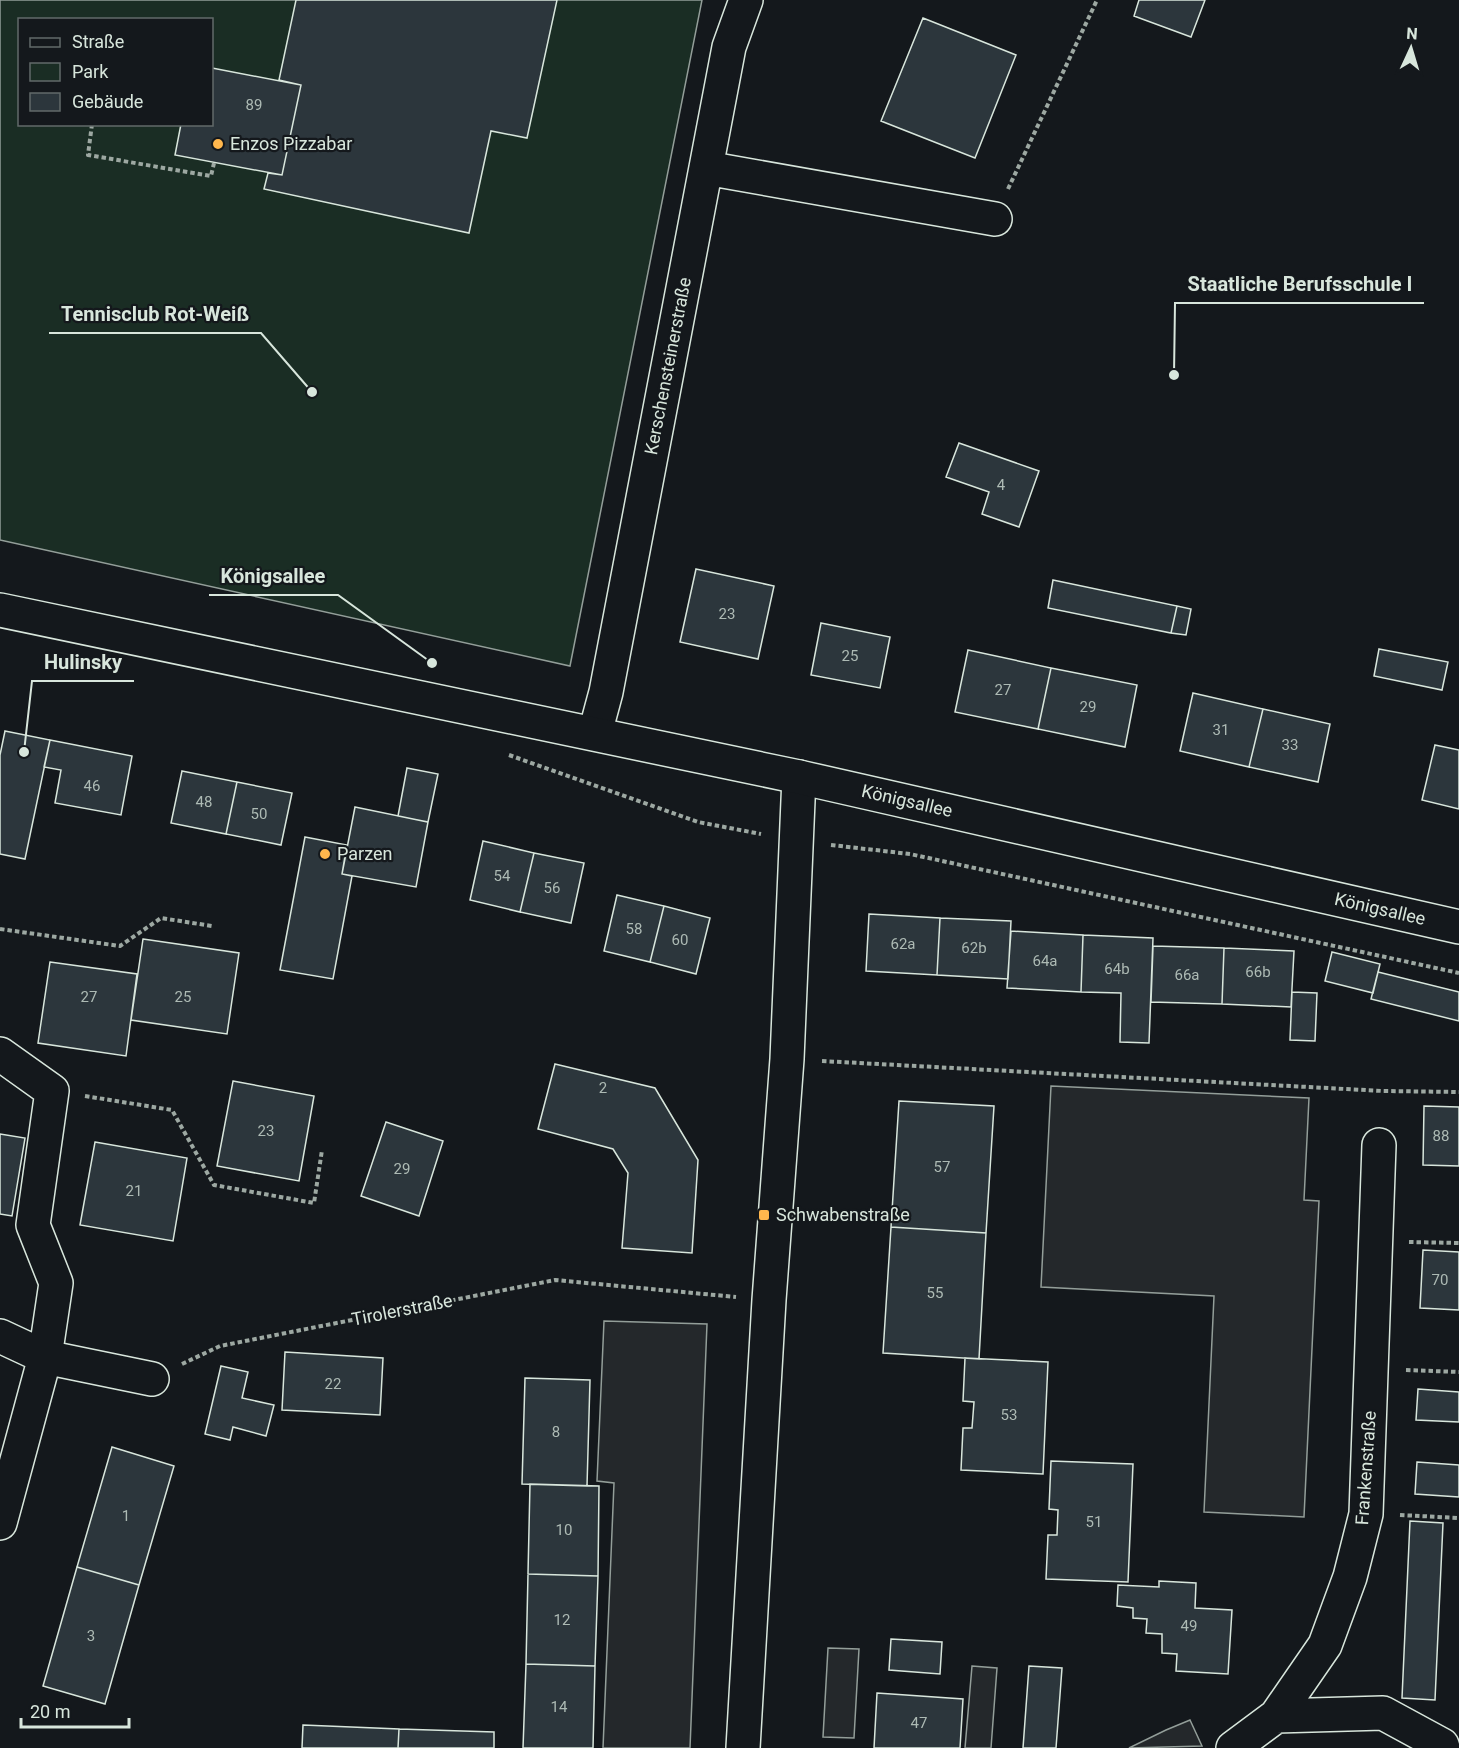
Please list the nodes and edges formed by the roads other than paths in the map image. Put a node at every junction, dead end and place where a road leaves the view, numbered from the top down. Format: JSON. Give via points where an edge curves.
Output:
{"nodes":[{"id":1,"x":746,"y":0,"type":"edge"},
{"id":2,"x":706,"y":168,"type":"junction"},
{"id":3,"x":995,"y":219,"type":"road end"},
{"id":4,"x":0,"y":610,"type":"edge"},
{"id":5,"x":595,"y":733,"type":"junction"},
{"id":6,"x":799,"y":777,"type":"junction"},
{"id":7,"x":1459,"y":927,"type":"edge"},
{"id":8,"x":0,"y":1054,"type":"edge"},
{"id":9,"x":1379,"y":1145,"type":"dead end"},
{"id":10,"x":0,"y":1336,"type":"edge"},
{"id":11,"x":45,"y":1357,"type":"junction"},
{"id":12,"x":152,"y":1379,"type":"road end"},
{"id":13,"x":0,"y":1523,"type":"edge"},
{"id":14,"x":1276,"y":1716,"type":"junction"},
{"id":15,"x":743,"y":1748,"type":"edge"},
{"id":16,"x":1233,"y":1748,"type":"edge"},
{"id":17,"x":1443,"y":1748,"type":"edge"}],
"edges":[{"from":1,"to":2,"type":"street","name":"Kerschensteinerstraße","via":[[729,46]]},
{"from":2,"to":3,"type":"street"},
{"from":2,"to":5,"type":"street","name":"Kerschensteinerstraße"},
{"from":4,"to":5,"type":"street","name":"Königsallee"},
{"from":5,"to":6,"type":"street","name":"Königsallee"},
{"from":6,"to":7,"type":"street","name":"Königsallee"},
{"from":6,"to":15,"type":"street","via":[[787,1059]]},
{"from":8,"to":11,"type":"street","via":[[52,1091],[33,1226],[56,1283]]},
{"from":9,"to":14,"type":"street","name":"Frankenstraße","via":[[1366,1514],[1350,1577],[1325,1645]]},
{"from":10,"to":11,"type":"street"},
{"from":11,"to":12,"type":"street"},
{"from":11,"to":13,"type":"street"},
{"from":14,"to":16,"type":"street","name":"Frankenstraße"},
{"from":14,"to":17,"type":"street","via":[[1383,1713]]}]}
